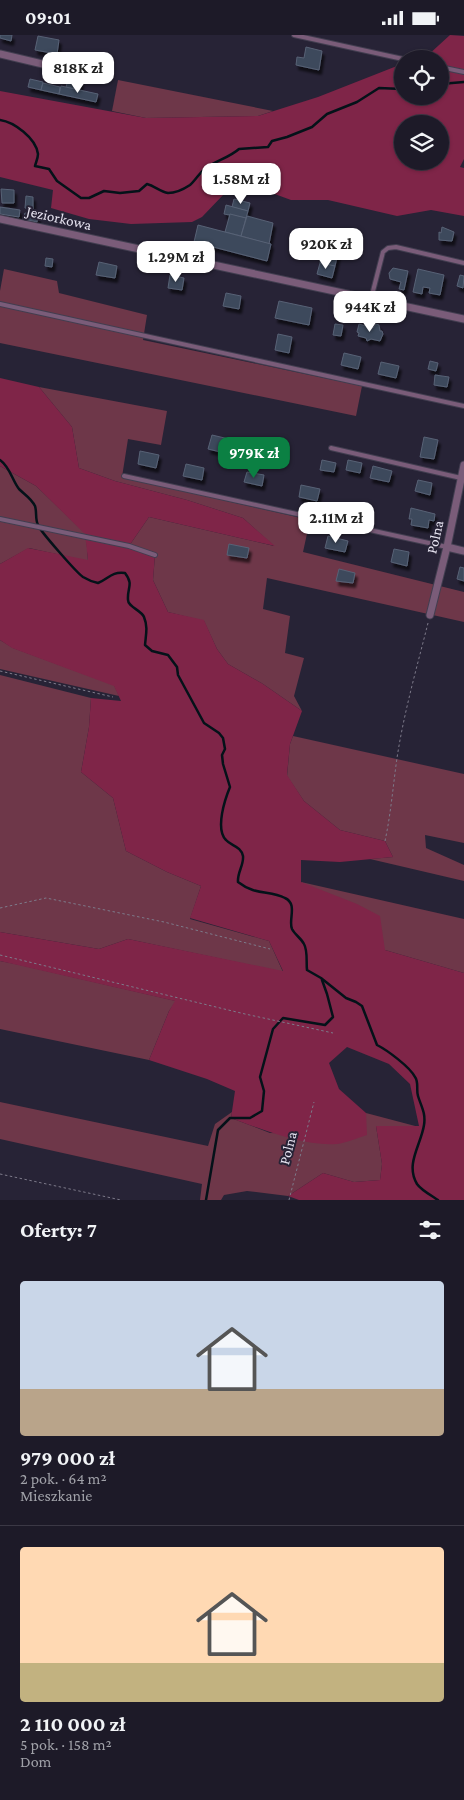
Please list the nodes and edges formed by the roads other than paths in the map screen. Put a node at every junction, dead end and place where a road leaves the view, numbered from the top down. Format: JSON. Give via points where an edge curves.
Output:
{"nodes":[{"id":1,"x":294,"y":35,"type":"edge"},
{"id":2,"x":0,"y":54,"type":"edge"},
{"id":3,"x":394,"y":57,"type":"edge"},
{"id":4,"x":449,"y":69,"type":"edge"},
{"id":5,"x":464,"y":72,"type":"edge"},
{"id":6,"x":89,"y":75,"type":"dead end"},
{"id":7,"x":0,"y":219,"type":"edge"},
{"id":8,"x":464,"y":263,"type":"edge"},
{"id":9,"x":372,"y":299,"type":"junction"},
{"id":10,"x":0,"y":304,"type":"edge"},
{"id":11,"x":464,"y":319,"type":"edge"},
{"id":12,"x":464,"y":406,"type":"edge"},
{"id":13,"x":331,"y":448,"type":"dead end"},
{"id":14,"x":464,"y":465,"type":"edge"},
{"id":15,"x":124,"y":476,"type":"dead end"},
{"id":16,"x":462,"y":478,"type":"junction"},
{"id":17,"x":0,"y":519,"type":"edge"},
{"id":18,"x":447,"y":547,"type":"junction"},
{"id":19,"x":464,"y":551,"type":"edge"},
{"id":20,"x":155,"y":555,"type":"dead end"},
{"id":21,"x":430,"y":615,"type":"road end"}],
"edges":[{"from":1,"to":3,"type":"lane"},
{"from":2,"to":6,"type":"street"},
{"from":4,"to":5,"type":"lane"},
{"from":7,"to":9,"type":"street","name":"Jeziorkowa"},
{"from":8,"to":9,"type":"lane","via":[[388,247],[382,252]]},
{"from":9,"to":11,"type":"street","name":"Jeziorkowa"},
{"from":10,"to":12,"type":"lane"},
{"from":13,"to":16,"type":"lane"},
{"from":14,"to":16,"type":"street","name":"Polna"},
{"from":15,"to":18,"type":"lane"},
{"from":16,"to":18,"type":"street","name":"Polna"},
{"from":17,"to":20,"type":"lane","via":[[129,546]]},
{"from":18,"to":19,"type":"street"},
{"from":18,"to":21,"type":"street","name":"Polna"}]}
